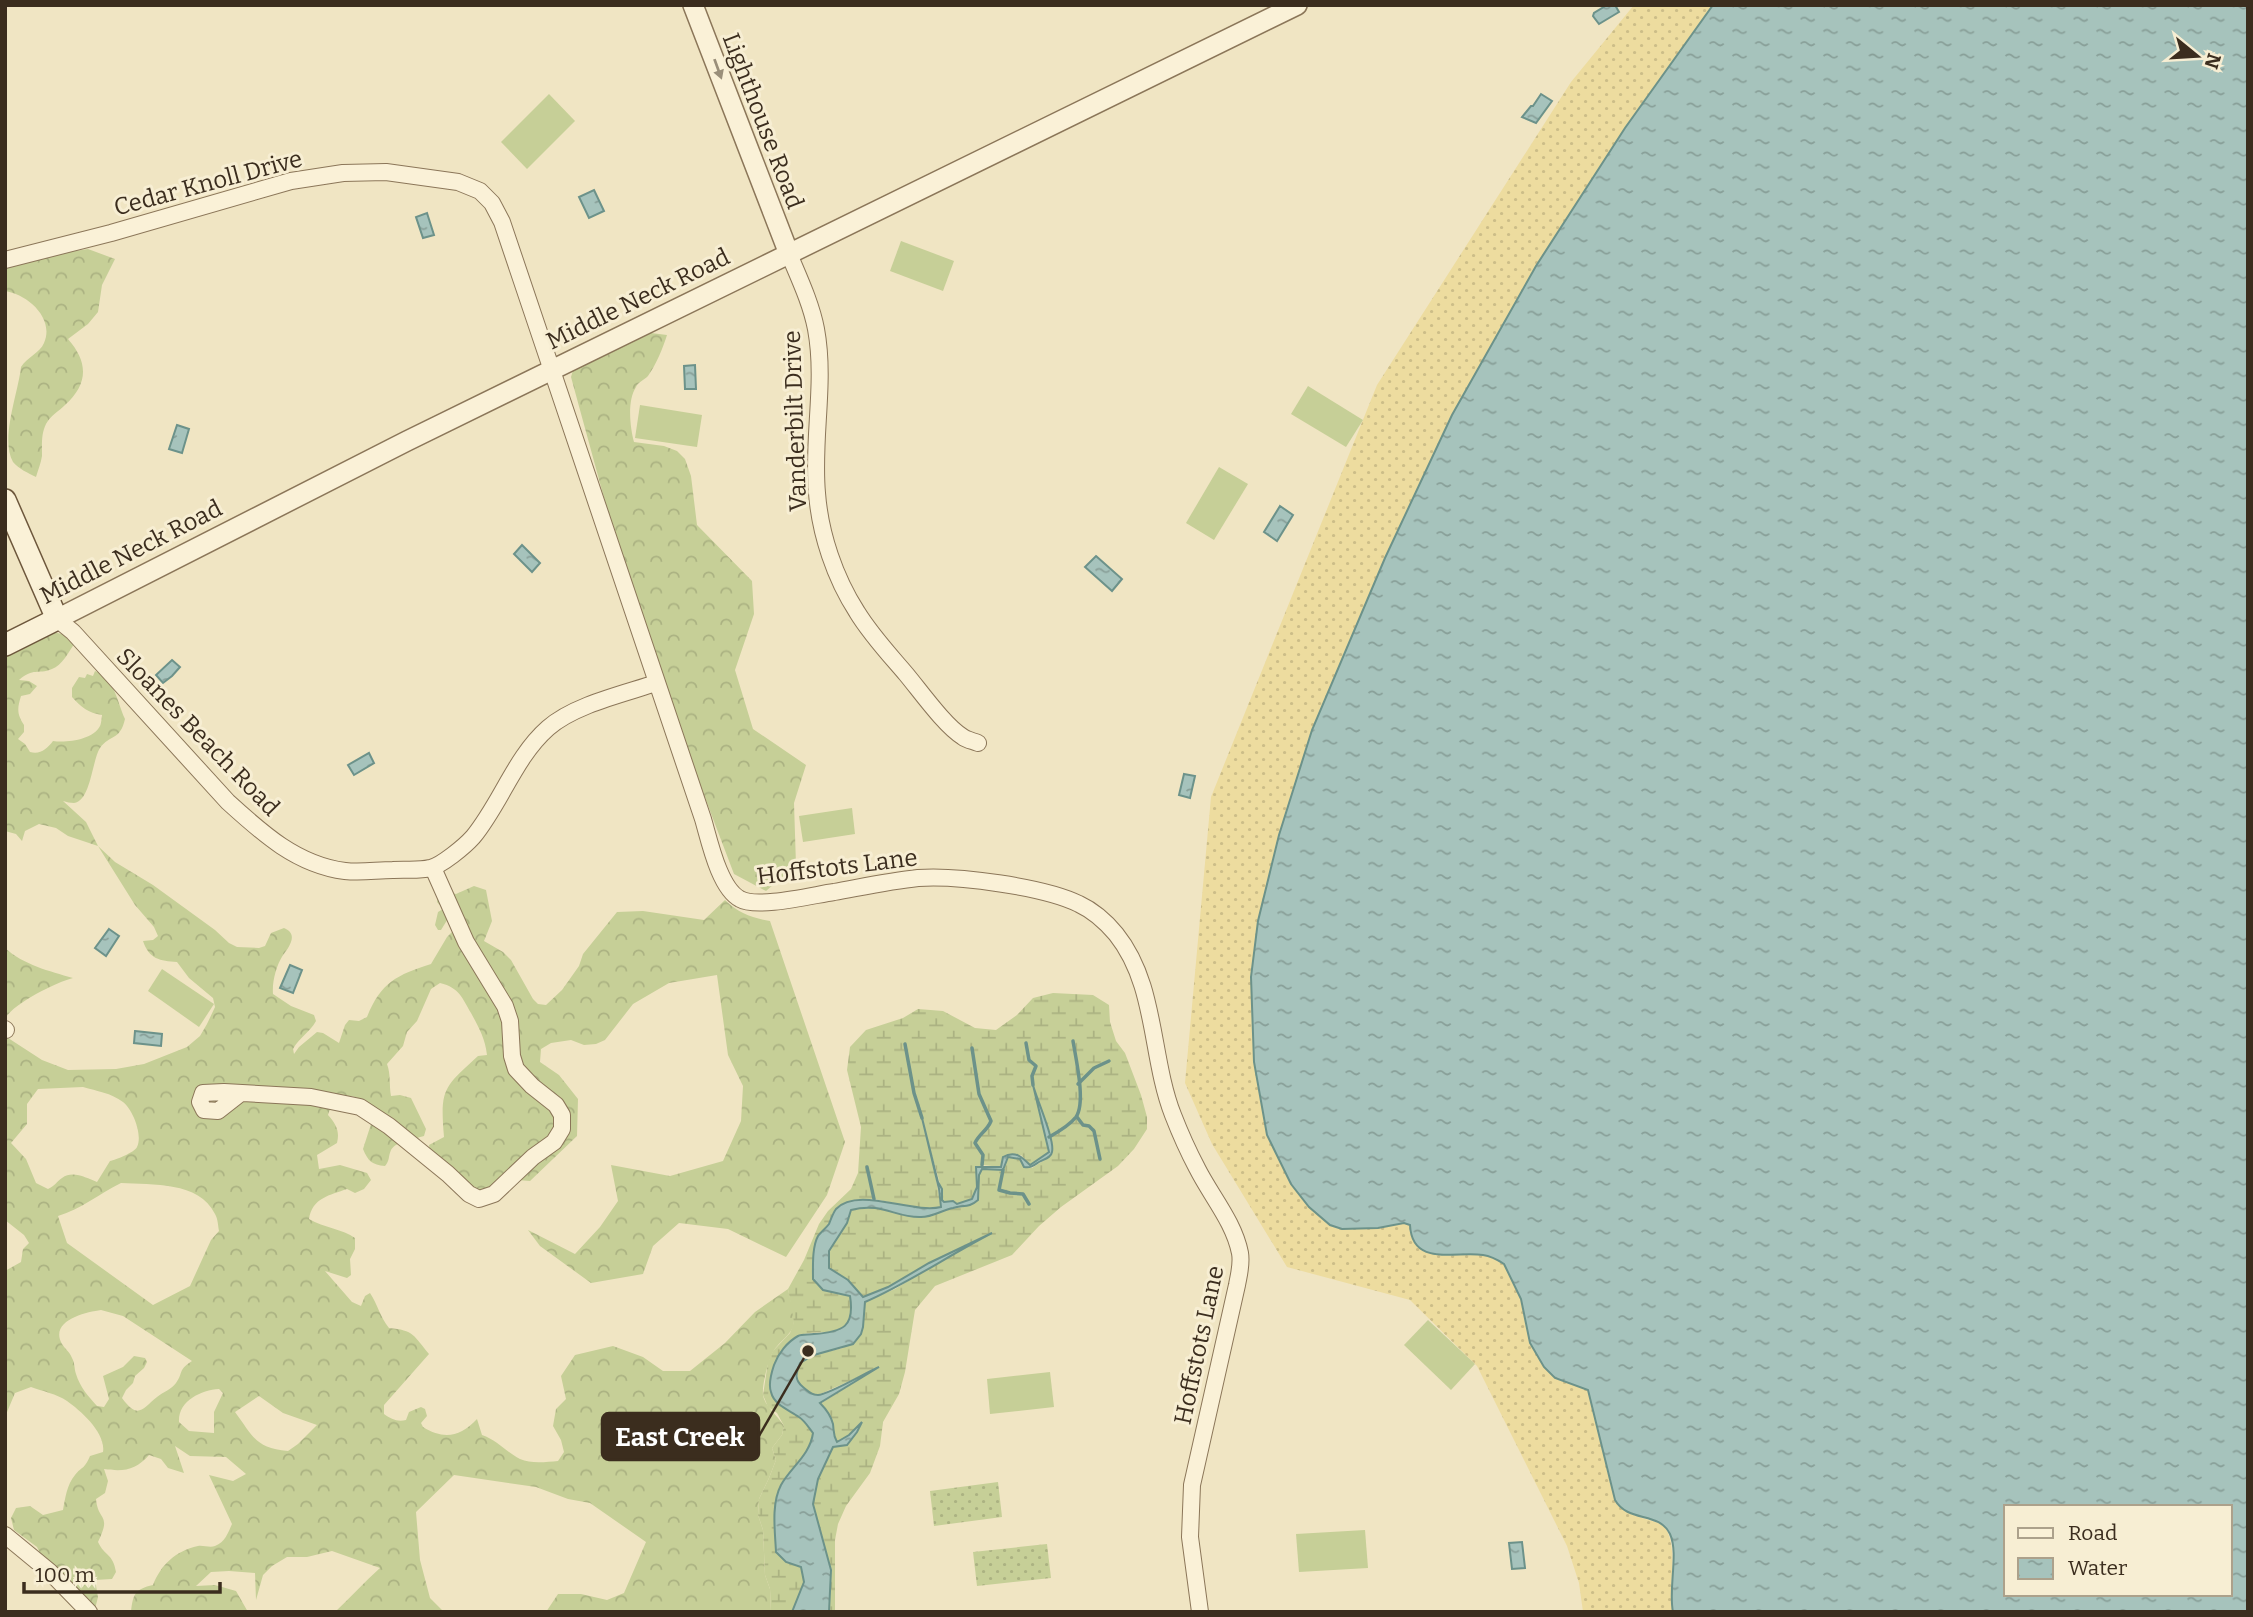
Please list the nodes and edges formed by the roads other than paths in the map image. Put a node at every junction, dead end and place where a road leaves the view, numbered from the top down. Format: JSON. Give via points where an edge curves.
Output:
{"nodes":[{"id":1,"x":693,"y":5,"type":"edge"},
{"id":2,"x":1297,"y":5,"type":"edge"},
{"id":3,"x":789,"y":254,"type":"junction"},
{"id":4,"x":5,"y":260,"type":"edge"},
{"id":5,"x":552,"y":370,"type":"junction"},
{"id":6,"x":5,"y":500,"type":"edge"},
{"id":7,"x":57,"y":619,"type":"junction"},
{"id":8,"x":5,"y":645,"type":"edge"},
{"id":9,"x":656,"y":683,"type":"junction"},
{"id":10,"x":978,"y":743,"type":"dead end"},
{"id":11,"x":433,"y":868,"type":"junction"},
{"id":12,"x":241,"y":1093,"type":"dead end"},
{"id":13,"x":5,"y":1535,"type":"edge"},
{"id":14,"x":89,"y":1612,"type":"edge"},
{"id":15,"x":1200,"y":1612,"type":"edge"}],
"edges":[{"from":1,"to":3,"type":"street","name":"Lighthouse Road","one_way":true},
{"from":2,"to":3,"type":"street","name":"Middle Neck Road"},
{"from":3,"to":5,"type":"street","name":"Middle Neck Road"},
{"from":3,"to":10,"type":"street","name":"Vanderbilt Drive","via":[[816,329],[817,495],[838,577],[883,647],[947,722]]},
{"from":4,"to":5,"type":"street","name":"Cedar Knoll Drive","via":[[291,181],[386,172],[458,182],[480,191],[502,222]]},
{"from":5,"to":7,"type":"street","name":"Middle Neck Road"},
{"from":5,"to":9,"type":"street","name":"Hoffstots Lane"},
{"from":6,"to":7,"type":"main road"},
{"from":7,"to":8,"type":"main road","name":"Middle Neck Road"},
{"from":7,"to":11,"type":"street","name":"Sloanes Beach Road","via":[[228,802],[279,845],[320,866],[346,871]]},
{"from":9,"to":11,"type":"street","via":[[581,708],[550,726],[530,747],[472,838]]},
{"from":9,"to":15,"type":"street","name":"Hoffstots Lane","via":[[714,858],[740,900],[781,901],[920,878],[978,881],[1078,903],[1106,923],[1127,952],[1141,982],[1172,1113],[1233,1231],[1240,1254],[1192,1485],[1190,1537]]},
{"from":11,"to":12,"type":"street","via":[[466,942],[505,1006],[516,1069],[562,1115],[562,1129],[554,1142],[494,1195],[479,1199],[360,1107],[310,1097]]},
{"from":13,"to":14,"type":"street"}]}
